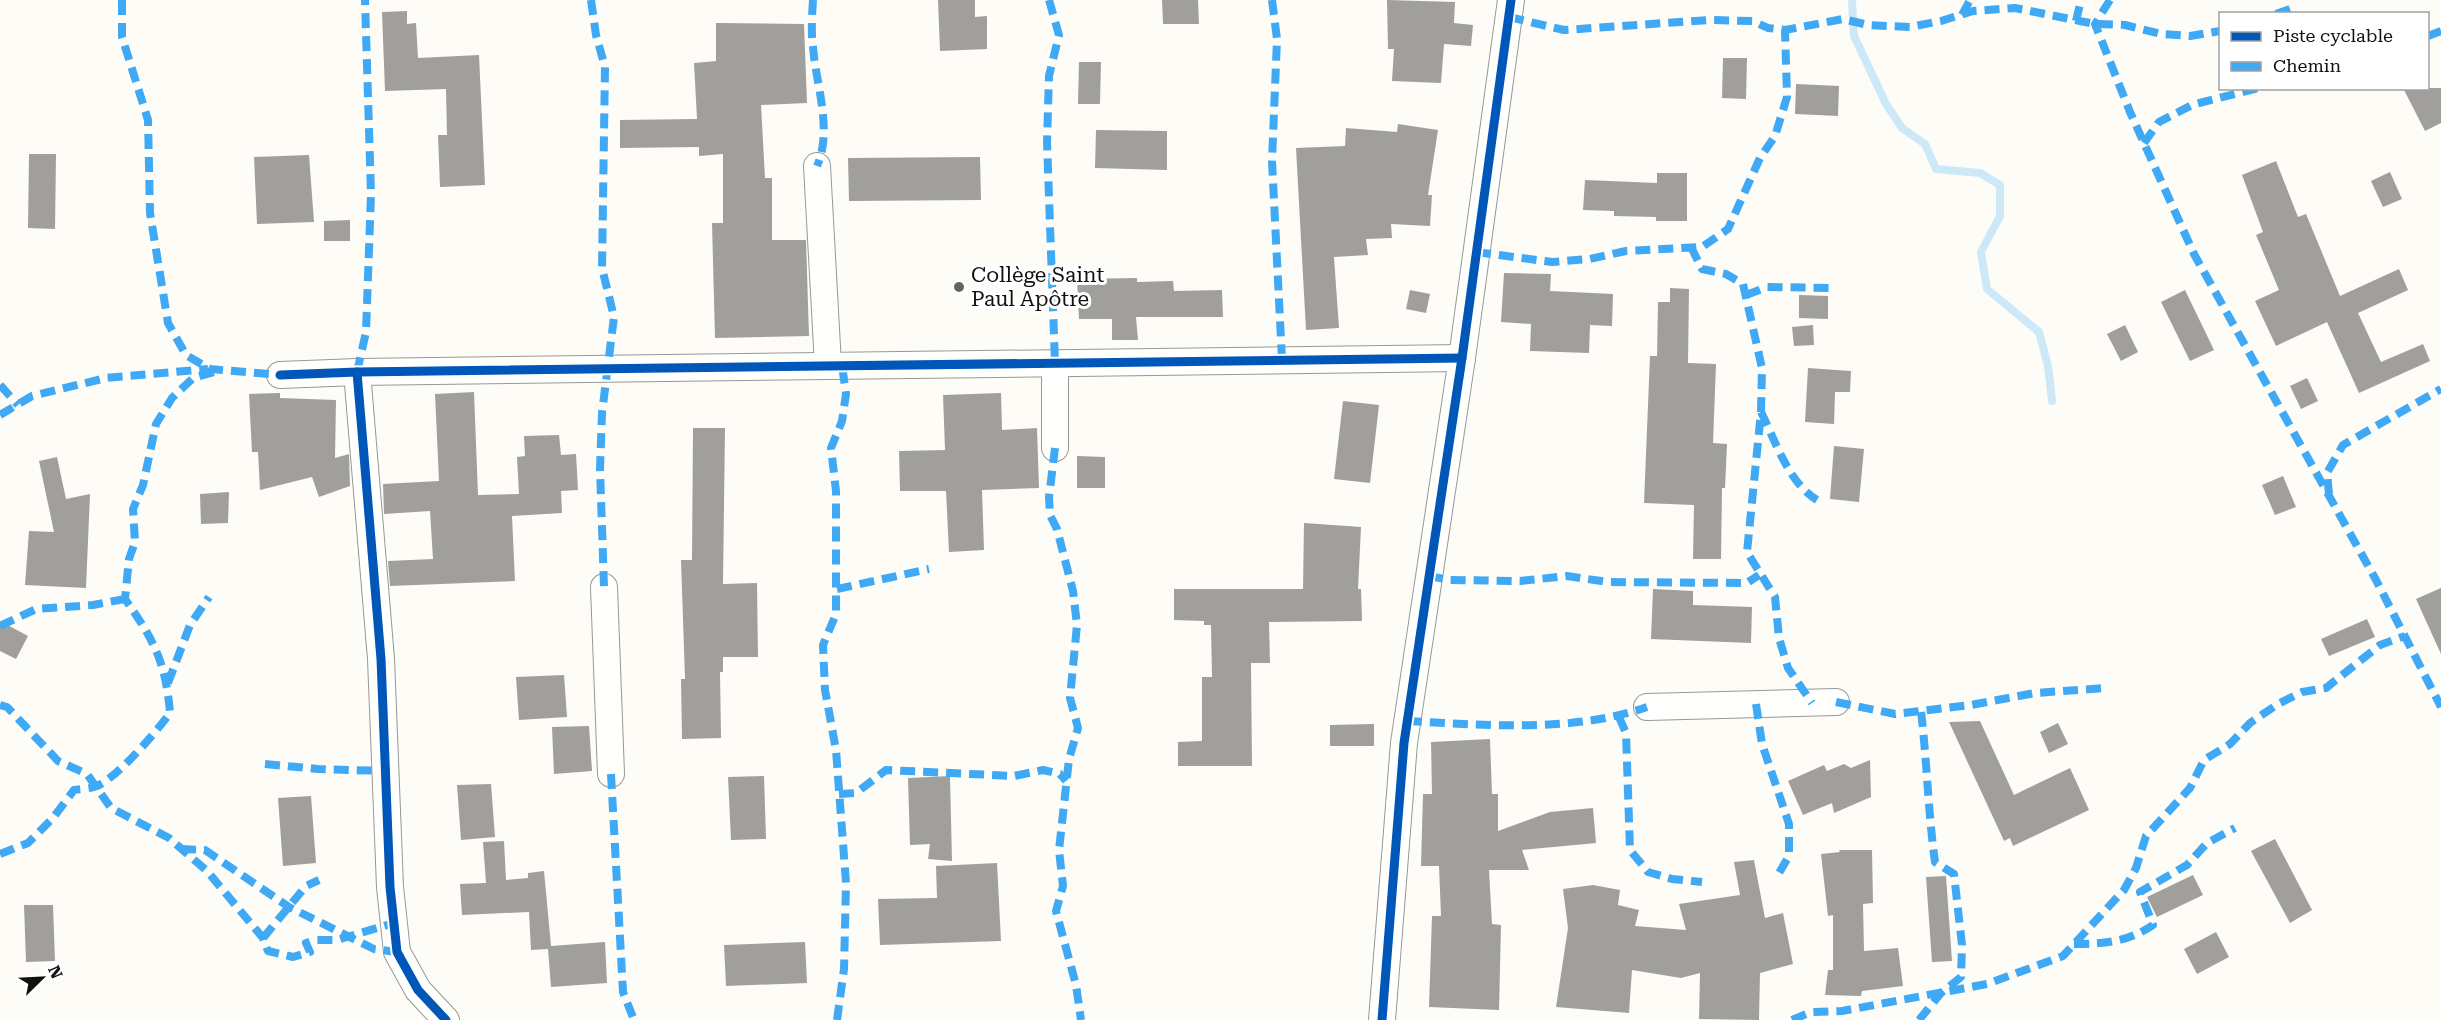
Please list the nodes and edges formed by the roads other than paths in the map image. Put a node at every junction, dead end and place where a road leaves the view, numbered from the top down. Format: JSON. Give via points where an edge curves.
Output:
{"nodes":[{"id":1,"x":1511,"y":0,"type":"edge"},
{"id":2,"x":817,"y":166,"type":"dead end"},
{"id":3,"x":1462,"y":358,"type":"junction"},
{"id":4,"x":1055,"y":363,"type":"junction"},
{"id":5,"x":828,"y":365,"type":"junction"},
{"id":6,"x":357,"y":372,"type":"junction"},
{"id":7,"x":280,"y":375,"type":"dead end"},
{"id":8,"x":1055,"y":448,"type":"dead end"},
{"id":9,"x":604,"y":587,"type":"dead end"},
{"id":10,"x":1836,"y":702,"type":"dead end"},
{"id":11,"x":1647,"y":707,"type":"dead end"},
{"id":12,"x":611,"y":774,"type":"dead end"},
{"id":13,"x":446,"y":1020,"type":"edge"},
{"id":14,"x":1382,"y":1020,"type":"edge"}],
"edges":[{"from":1,"to":3,"type":"street"},
{"from":2,"to":5,"type":"street"},
{"from":3,"to":4,"type":"street"},
{"from":3,"to":14,"type":"street","via":[[1404,743]]},
{"from":4,"to":5,"type":"street"},
{"from":4,"to":8,"type":"street"},
{"from":5,"to":6,"type":"street"},
{"from":6,"to":7,"type":"street"},
{"from":6,"to":13,"type":"street","via":[[381,659],[390,887],[397,952],[418,990]]},
{"from":9,"to":12,"type":"street"},
{"from":10,"to":11,"type":"street"}]}
